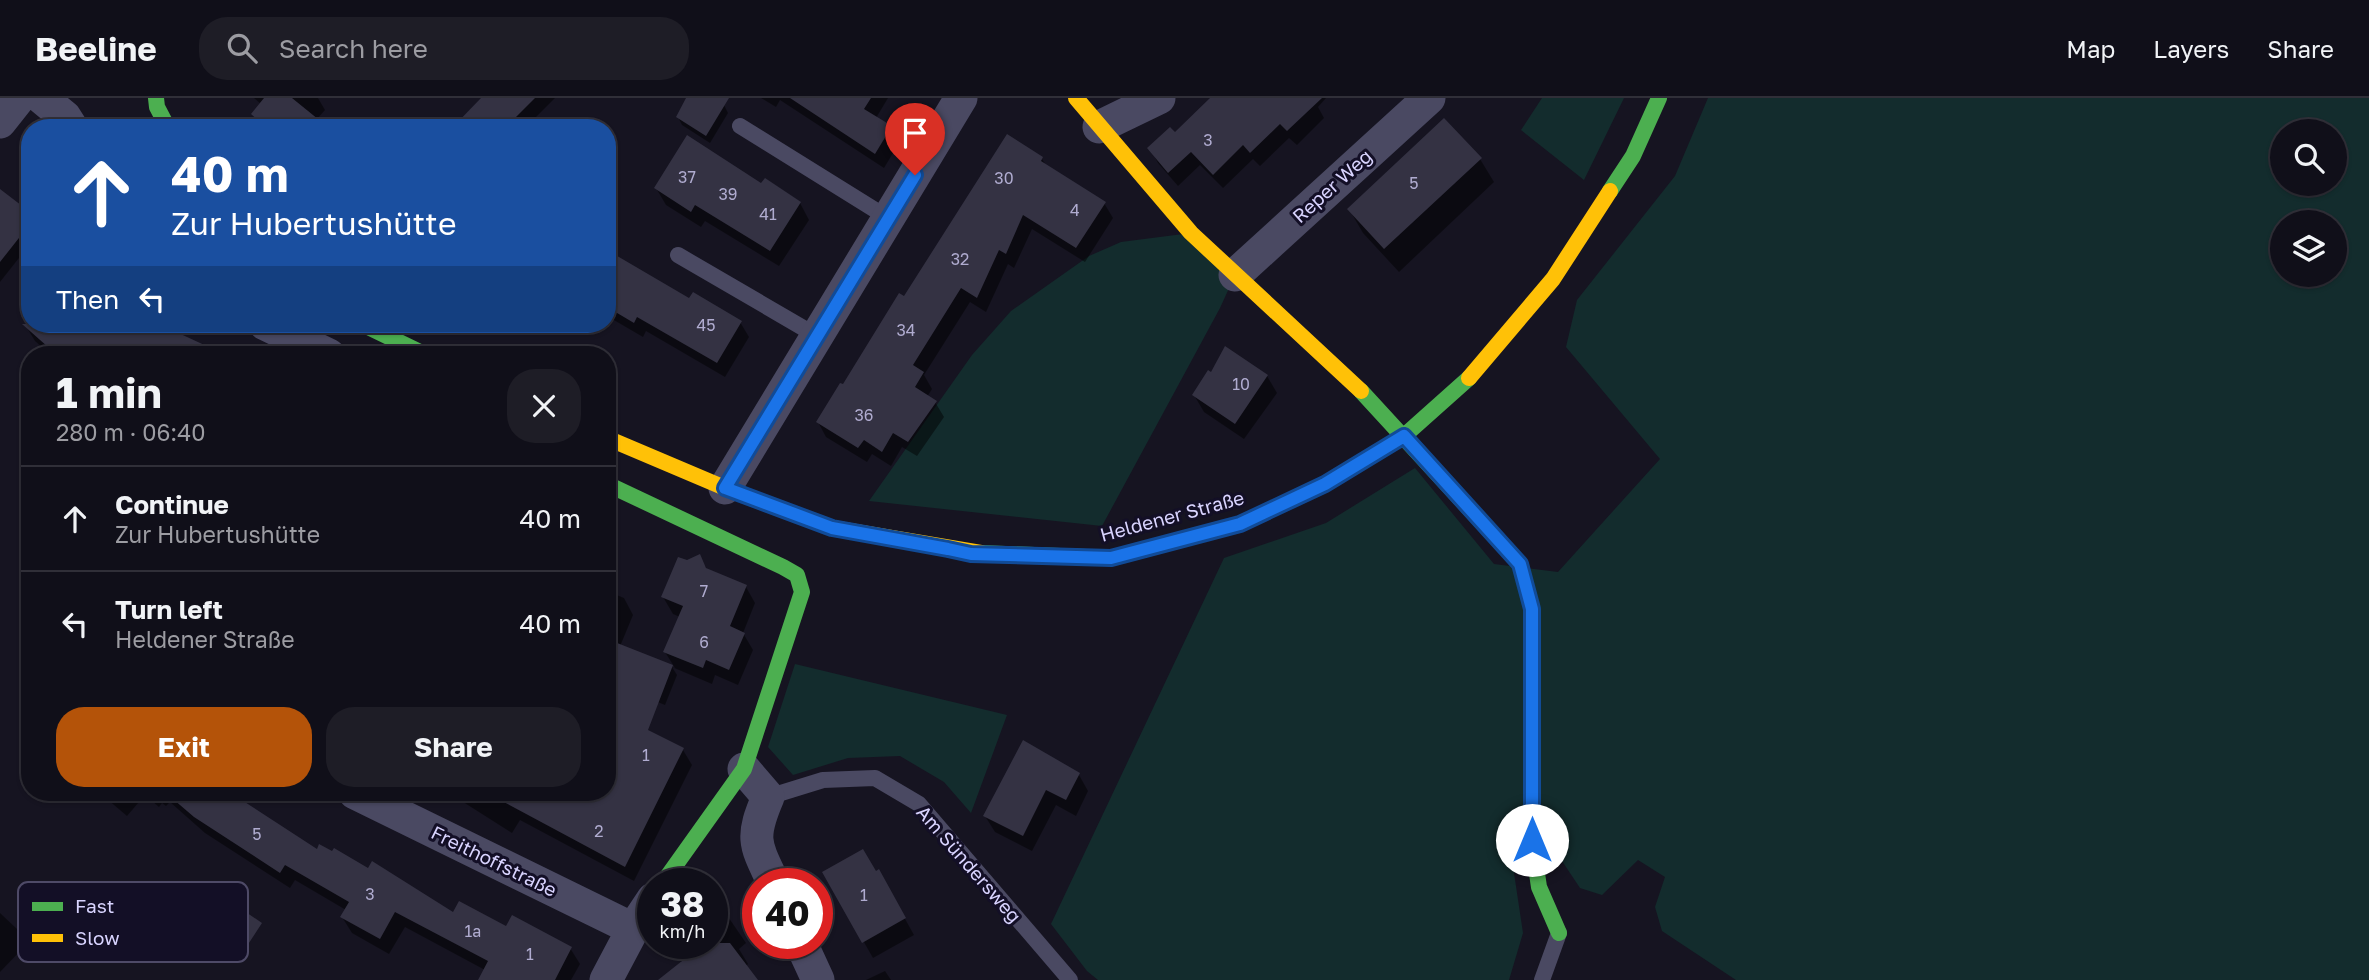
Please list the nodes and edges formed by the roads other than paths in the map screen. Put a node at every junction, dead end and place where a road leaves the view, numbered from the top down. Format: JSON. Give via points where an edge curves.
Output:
{"nodes":[{"id":1,"x":19,"y":98,"type":"edge"},
{"id":2,"x":42,"y":98,"type":"edge"},
{"id":3,"x":156,"y":98,"type":"edge"},
{"id":4,"x":1076,"y":98,"type":"edge"},
{"id":5,"x":1159,"y":98,"type":"edge"},
{"id":6,"x":1429,"y":98,"type":"edge"},
{"id":7,"x":1659,"y":98,"type":"edge"},
{"id":8,"x":951,"y":102,"type":"edge"},
{"id":9,"x":66,"y":119,"type":"edge"},
{"id":10,"x":163,"y":119,"type":"edge"},
{"id":11,"x":0,"y":122,"type":"edge"},
{"id":12,"x":740,"y":126,"type":"dead end"},
{"id":13,"x":1100,"y":127,"type":"junction"},
{"id":14,"x":888,"y":218,"type":"junction"},
{"id":15,"x":678,"y":256,"type":"dead end"},
{"id":16,"x":1235,"y":275,"type":"junction"},
{"id":17,"x":284,"y":333,"type":"edge"},
{"id":18,"x":381,"y":333,"type":"edge"},
{"id":19,"x":817,"y":336,"type":"junction"},
{"id":20,"x":310,"y":346,"type":"edge"},
{"id":21,"x":407,"y":346,"type":"edge"},
{"id":22,"x":1404,"y":436,"type":"junction"},
{"id":23,"x":616,"y":442,"type":"edge"},
{"id":24,"x":616,"y":488,"type":"edge"},
{"id":25,"x":725,"y":488,"type":"junction"},
{"id":26,"x":744,"y":769,"type":"junction"},
{"id":27,"x":768,"y":797,"type":"junction"},
{"id":28,"x":371,"y":801,"type":"edge"},
{"id":29,"x":673,"y":868,"type":"edge"},
{"id":30,"x":766,"y":868,"type":"edge"},
{"id":31,"x":637,"y":923,"type":"edge"},
{"id":32,"x":633,"y":929,"type":"junction"},
{"id":33,"x":1559,"y":933,"type":"joint"},
{"id":34,"x":808,"y":959,"type":"edge"},
{"id":35,"x":606,"y":980,"type":"edge"},
{"id":36,"x":818,"y":980,"type":"edge"},
{"id":37,"x":1070,"y":980,"type":"edge"},
{"id":38,"x":1542,"y":980,"type":"edge"}],
"edges":[{"from":1,"to":11,"type":"street"},
{"from":2,"to":9,"type":"street"},
{"from":3,"to":10,"type":"street"},
{"from":4,"to":13,"type":"street"},
{"from":5,"to":13,"type":"street"},
{"from":6,"to":16,"type":"street","name":"Reper Weg"},
{"from":7,"to":22,"type":"street","name":"Heldener Straße","via":[[1633,156],[1553,279],[1466,382]]},
{"from":8,"to":14,"type":"street"},
{"from":12,"to":14,"type":"lane"},
{"from":13,"to":16,"type":"street","via":[[1191,233]]},
{"from":14,"to":19,"type":"street"},
{"from":15,"to":19,"type":"lane"},
{"from":16,"to":22,"type":"street"},
{"from":17,"to":20,"type":"street"},
{"from":18,"to":21,"type":"street"},
{"from":19,"to":25,"type":"street"},
{"from":22,"to":25,"type":"street","name":"Heldener Straße","via":[[1325,484],[1240,524],[1111,558],[958,551],[832,528]]},
{"from":22,"to":33,"type":"street","via":[[1520,564],[1532,609],[1532,840],[1539,887]]},
{"from":23,"to":25,"type":"street","name":"Heldener Straße"},
{"from":24,"to":26,"type":"street","via":[[797,575],[802,592]]},
{"from":26,"to":27,"type":"street"},
{"from":26,"to":29,"type":"street"},
{"from":27,"to":30,"type":"street","via":[[759,819],[756,846]]},
{"from":27,"to":37,"type":"lane","name":"Am Sündersweg","via":[[823,780],[875,778],[919,804]]},
{"from":28,"to":32,"type":"street","name":"Freithoffstraße"},
{"from":31,"to":32,"type":"street"},
{"from":32,"to":35,"type":"street"},
{"from":33,"to":38,"type":"lane"},
{"from":34,"to":36,"type":"street"}]}
